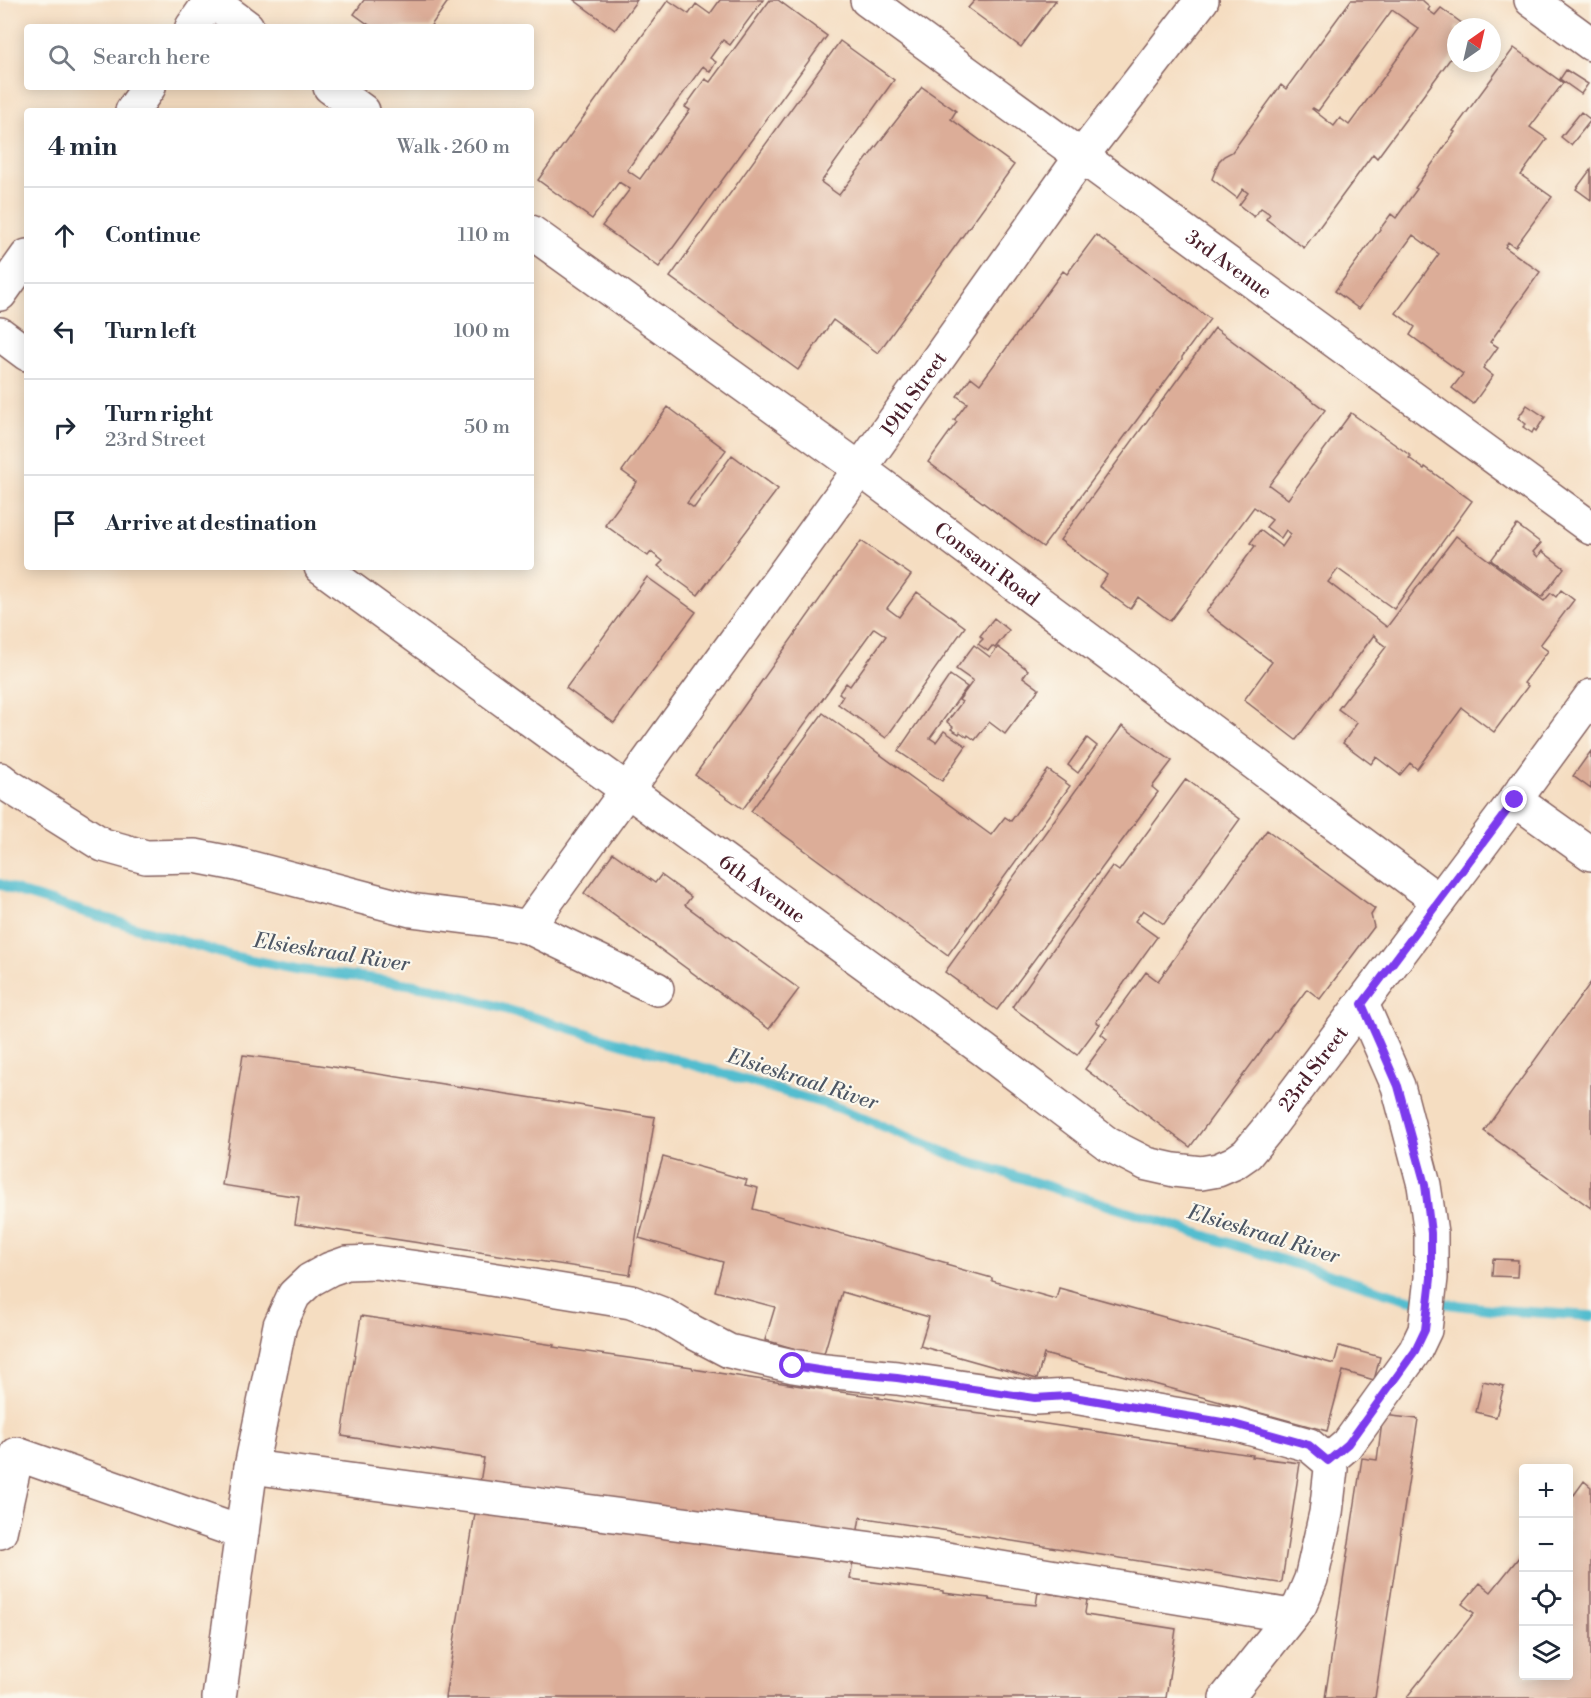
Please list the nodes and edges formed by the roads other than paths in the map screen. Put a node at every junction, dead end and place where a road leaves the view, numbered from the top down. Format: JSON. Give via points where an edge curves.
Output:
{"nodes":[{"id":1,"x":211,"y":0,"type":"edge"},
{"id":2,"x":867,"y":0,"type":"edge"},
{"id":3,"x":1202,"y":0,"type":"edge"},
{"id":4,"x":1531,"y":0,"type":"edge"},
{"id":5,"x":194,"y":24,"type":"edge"},
{"id":6,"x":243,"y":24,"type":"edge"},
{"id":7,"x":1591,"y":44,"type":"edge"},
{"id":8,"x":147,"y":90,"type":"edge"},
{"id":9,"x":334,"y":90,"type":"edge"},
{"id":10,"x":134,"y":108,"type":"edge"},
{"id":11,"x":359,"y":108,"type":"edge"},
{"id":12,"x":1081,"y":157,"type":"junction"},
{"id":13,"x":534,"y":234,"type":"edge"},
{"id":14,"x":24,"y":260,"type":"edge"},
{"id":15,"x":0,"y":294,"type":"edge"},
{"id":16,"x":0,"y":334,"type":"edge"},
{"id":17,"x":24,"y":352,"type":"edge"},
{"id":18,"x":860,"y":469,"type":"junction"},
{"id":19,"x":1591,"y":528,"type":"edge"},
{"id":20,"x":325,"y":570,"type":"edge"},
{"id":21,"x":1591,"y":696,"type":"edge"},
{"id":22,"x":0,"y":779,"type":"edge"},
{"id":23,"x":627,"y":789,"type":"junction"},
{"id":24,"x":1515,"y":800,"type":"junction"},
{"id":25,"x":1591,"y":854,"type":"edge"},
{"id":26,"x":1439,"y":901,"type":"junction"},
{"id":27,"x":528,"y":927,"type":"junction"},
{"id":28,"x":657,"y":988,"type":"dead end"},
{"id":29,"x":1362,"y":1004,"type":"junction"},
{"id":30,"x":1218,"y":1170,"type":"joint"},
{"id":31,"x":1328,"y":1461,"type":"junction"},
{"id":32,"x":251,"y":1467,"type":"junction"},
{"id":33,"x":0,"y":1533,"type":"edge"},
{"id":34,"x":242,"y":1533,"type":"junction"},
{"id":35,"x":1291,"y":1616,"type":"junction"},
{"id":36,"x":219,"y":1698,"type":"edge"},
{"id":37,"x":1226,"y":1698,"type":"edge"}],
"edges":[{"from":1,"to":5,"type":"street"},
{"from":1,"to":6,"type":"street"},
{"from":2,"to":12,"type":"street","name":"3rd Avenue"},
{"from":3,"to":12,"type":"street","name":"19th Street"},
{"from":4,"to":7,"type":"street"},
{"from":8,"to":10,"type":"street"},
{"from":9,"to":11,"type":"street"},
{"from":12,"to":18,"type":"street","name":"19th Street"},
{"from":12,"to":19,"type":"street","name":"3rd Avenue"},
{"from":13,"to":18,"type":"street","name":"Consani Road"},
{"from":14,"to":15,"type":"street"},
{"from":16,"to":17,"type":"street"},
{"from":18,"to":23,"type":"street","name":"19th Street"},
{"from":18,"to":26,"type":"street","name":"Consani Road"},
{"from":20,"to":23,"type":"street","name":"6th Avenue"},
{"from":21,"to":24,"type":"street","name":"23rd Street"},
{"from":22,"to":27,"type":"street","via":[[103,845],[146,857],[195,856],[411,910]]},
{"from":23,"to":27,"type":"street","name":"19th Street"},
{"from":23,"to":30,"type":"street","name":"6th Avenue","via":[[1108,1144],[1147,1164],[1201,1173]]},
{"from":24,"to":25,"type":"street"},
{"from":24,"to":26,"type":"street","name":"23rd Street"},
{"from":26,"to":29,"type":"street","name":"23rd Street"},
{"from":27,"to":28,"type":"street"},
{"from":29,"to":30,"type":"street","name":"23rd Street","via":[[1247,1154]]},
{"from":29,"to":31,"type":"street","via":[[1398,1086],[1425,1185],[1431,1278],[1425,1330],[1415,1351],[1348,1444]]},
{"from":31,"to":32,"type":"street","via":[[1309,1445],[1234,1424],[1068,1396],[1035,1398],[793,1366],[729,1351],[662,1314],[631,1302],[375,1262],[347,1263],[330,1269],[294,1295],[280,1325]]},
{"from":31,"to":35,"type":"street","via":[[1331,1469],[1326,1513],[1311,1579]]},
{"from":32,"to":34,"type":"street"},
{"from":32,"to":35,"type":"street","via":[[941,1558]]},
{"from":33,"to":34,"type":"street","via":[[17,1454]]},
{"from":34,"to":36,"type":"street"},
{"from":35,"to":37,"type":"street"}]}
